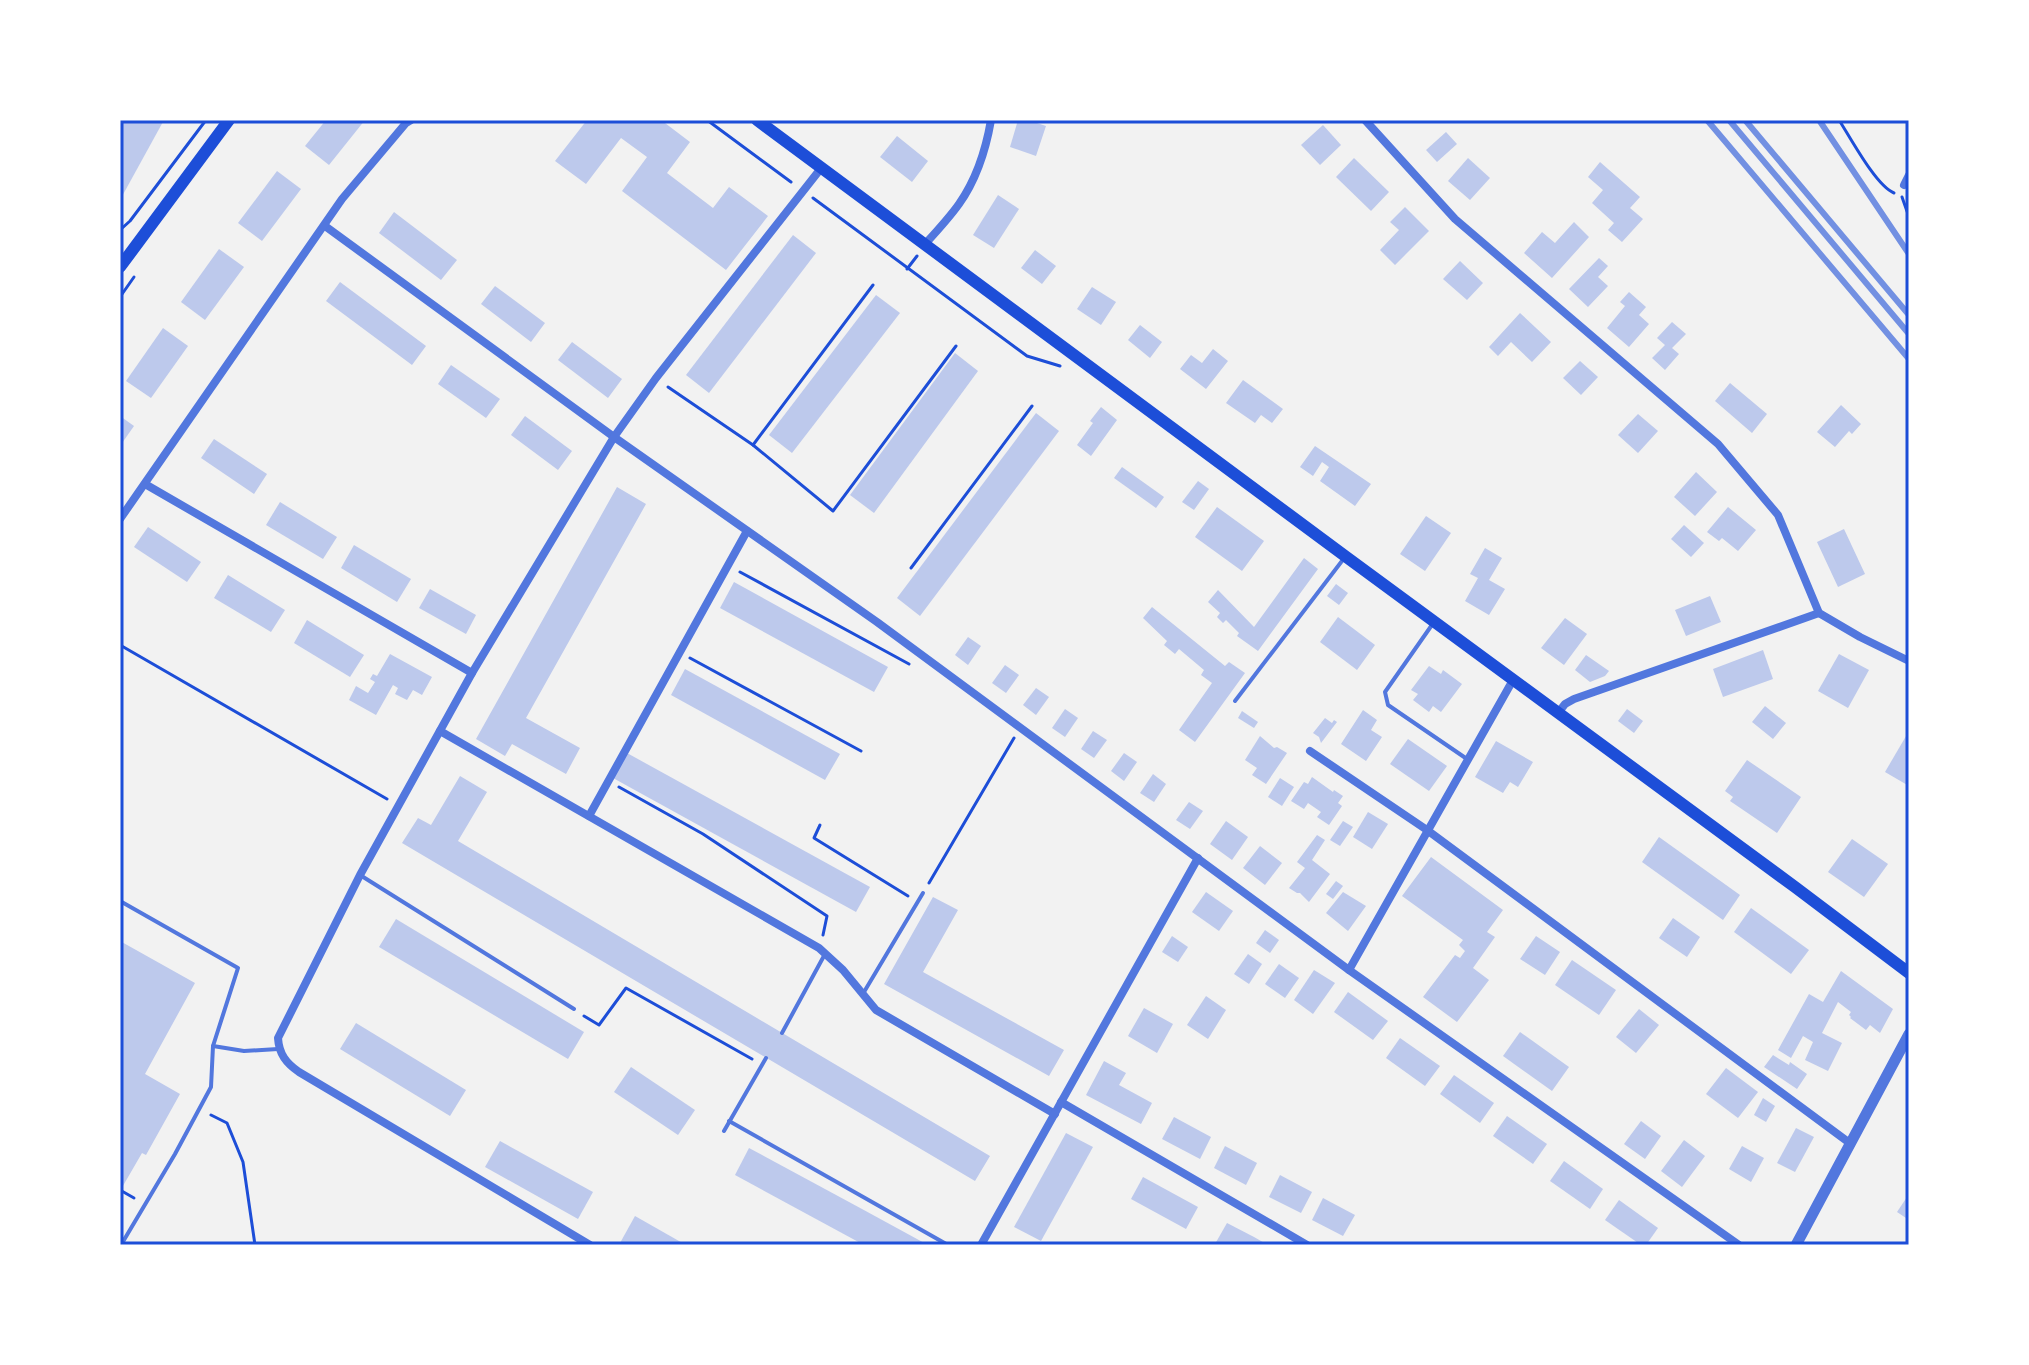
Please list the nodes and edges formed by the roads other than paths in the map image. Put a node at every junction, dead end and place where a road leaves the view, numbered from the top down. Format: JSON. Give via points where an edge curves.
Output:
{"nodes":[{"id":1,"x":229,"y":120,"type":"edge"},
{"id":2,"x":411,"y":120,"type":"edge"},
{"id":3,"x":757,"y":120,"type":"edge"},
{"id":4,"x":991,"y":120,"type":"edge"},
{"id":5,"x":1365,"y":120,"type":"edge"},
{"id":6,"x":822,"y":167,"type":"junction"},
{"id":7,"x":1909,"y":175,"type":"edge"},
{"id":8,"x":1904,"y":185,"type":"dead end"},
{"id":9,"x":325,"y":226,"type":"junction"},
{"id":10,"x":926,"y":243,"type":"junction"},
{"id":11,"x":120,"y":267,"type":"edge"},
{"id":12,"x":614,"y":437,"type":"junction"},
{"id":13,"x":145,"y":484,"type":"junction"},
{"id":14,"x":120,"y":519,"type":"edge"},
{"id":15,"x":747,"y":531,"type":"junction"},
{"id":16,"x":1345,"y":556,"type":"junction"},
{"id":17,"x":1819,"y":613,"type":"junction"},
{"id":18,"x":1434,"y":621,"type":"junction"},
{"id":19,"x":1909,"y":661,"type":"edge"},
{"id":20,"x":472,"y":673,"type":"junction"},
{"id":21,"x":1513,"y":680,"type":"junction"},
{"id":22,"x":1235,"y":701,"type":"dead end"},
{"id":23,"x":1558,"y":713,"type":"junction"},
{"id":24,"x":440,"y":731,"type":"junction"},
{"id":25,"x":1310,"y":751,"type":"dead end"},
{"id":26,"x":1467,"y":759,"type":"junction"},
{"id":27,"x":589,"y":816,"type":"junction"},
{"id":28,"x":1427,"y":830,"type":"junction"},
{"id":29,"x":1198,"y":858,"type":"junction"},
{"id":30,"x":360,"y":875,"type":"junction"},
{"id":31,"x":923,"y":893,"type":"road end"},
{"id":32,"x":120,"y":901,"type":"edge"},
{"id":33,"x":822,"y":951,"type":"junction"},
{"id":34,"x":1349,"y":970,"type":"junction"},
{"id":35,"x":1909,"y":973,"type":"edge"},
{"id":36,"x":863,"y":994,"type":"junction"},
{"id":37,"x":574,"y":1009,"type":"road end"},
{"id":38,"x":782,"y":1033,"type":"dead end"},
{"id":39,"x":1909,"y":1034,"type":"edge"},
{"id":40,"x":213,"y":1046,"type":"junction"},
{"id":41,"x":279,"y":1049,"type":"junction"},
{"id":42,"x":766,"y":1058,"type":"dead end"},
{"id":43,"x":1061,"y":1102,"type":"junction"},
{"id":44,"x":1055,"y":1114,"type":"junction"},
{"id":45,"x":729,"y":1121,"type":"junction"},
{"id":46,"x":724,"y":1131,"type":"dead end"},
{"id":47,"x":1851,"y":1144,"type":"junction"},
{"id":48,"x":121,"y":1245,"type":"edge"},
{"id":49,"x":590,"y":1245,"type":"edge"},
{"id":50,"x":948,"y":1245,"type":"edge"},
{"id":51,"x":981,"y":1245,"type":"edge"},
{"id":52,"x":1307,"y":1245,"type":"edge"},
{"id":53,"x":1739,"y":1245,"type":"edge"},
{"id":54,"x":1796,"y":1245,"type":"edge"}],
"edges":[{"from":1,"to":11,"type":"main road"},
{"from":2,"to":9,"type":"street"},
{"from":3,"to":6,"type":"main road"},
{"from":4,"to":10,"type":"street","via":[[969,187]]},
{"from":5,"to":17,"type":"street","via":[[1455,219],[1718,444],[1778,515]]},
{"from":6,"to":10,"type":"main road"},
{"from":6,"to":12,"type":"street"},
{"from":7,"to":8,"type":"street"},
{"from":9,"to":12,"type":"street"},
{"from":9,"to":13,"type":"street"},
{"from":10,"to":16,"type":"main road"},
{"from":12,"to":15,"type":"street"},
{"from":12,"to":20,"type":"street"},
{"from":13,"to":14,"type":"street"},
{"from":13,"to":20,"type":"street"},
{"from":15,"to":27,"type":"street"},
{"from":15,"to":29,"type":"street"},
{"from":16,"to":18,"type":"main road"},
{"from":16,"to":22,"type":"lane"},
{"from":17,"to":19,"type":"street"},
{"from":17,"to":23,"type":"street","via":[[1574,699]]},
{"from":18,"to":21,"type":"main road"},
{"from":18,"to":26,"type":"lane","via":[[1385,692],[1388,705]]},
{"from":20,"to":24,"type":"street"},
{"from":21,"to":23,"type":"main road"},
{"from":21,"to":26,"type":"street"},
{"from":23,"to":35,"type":"main road"},
{"from":24,"to":27,"type":"street"},
{"from":24,"to":30,"type":"street"},
{"from":25,"to":28,"type":"street"},
{"from":26,"to":28,"type":"street"},
{"from":27,"to":33,"type":"street"},
{"from":28,"to":34,"type":"street"},
{"from":28,"to":47,"type":"street"},
{"from":29,"to":34,"type":"street"},
{"from":29,"to":43,"type":"street"},
{"from":30,"to":37,"type":"lane"},
{"from":30,"to":41,"type":"street","via":[[285,1021]]},
{"from":31,"to":36,"type":"lane"},
{"from":32,"to":40,"type":"lane","via":[[238,968]]},
{"from":33,"to":36,"type":"street"},
{"from":33,"to":38,"type":"lane"},
{"from":34,"to":53,"type":"street"},
{"from":36,"to":44,"type":"street","via":[[876,1010]]},
{"from":39,"to":47,"type":"street"},
{"from":40,"to":41,"type":"lane"},
{"from":40,"to":48,"type":"lane","via":[[211,1087]]},
{"from":41,"to":49,"type":"street","via":[[299,1072]]},
{"from":42,"to":45,"type":"lane"},
{"from":43,"to":44,"type":"street"},
{"from":43,"to":52,"type":"street"},
{"from":44,"to":51,"type":"street"},
{"from":45,"to":46,"type":"lane"},
{"from":45,"to":50,"type":"lane"},
{"from":47,"to":54,"type":"street"}]}
